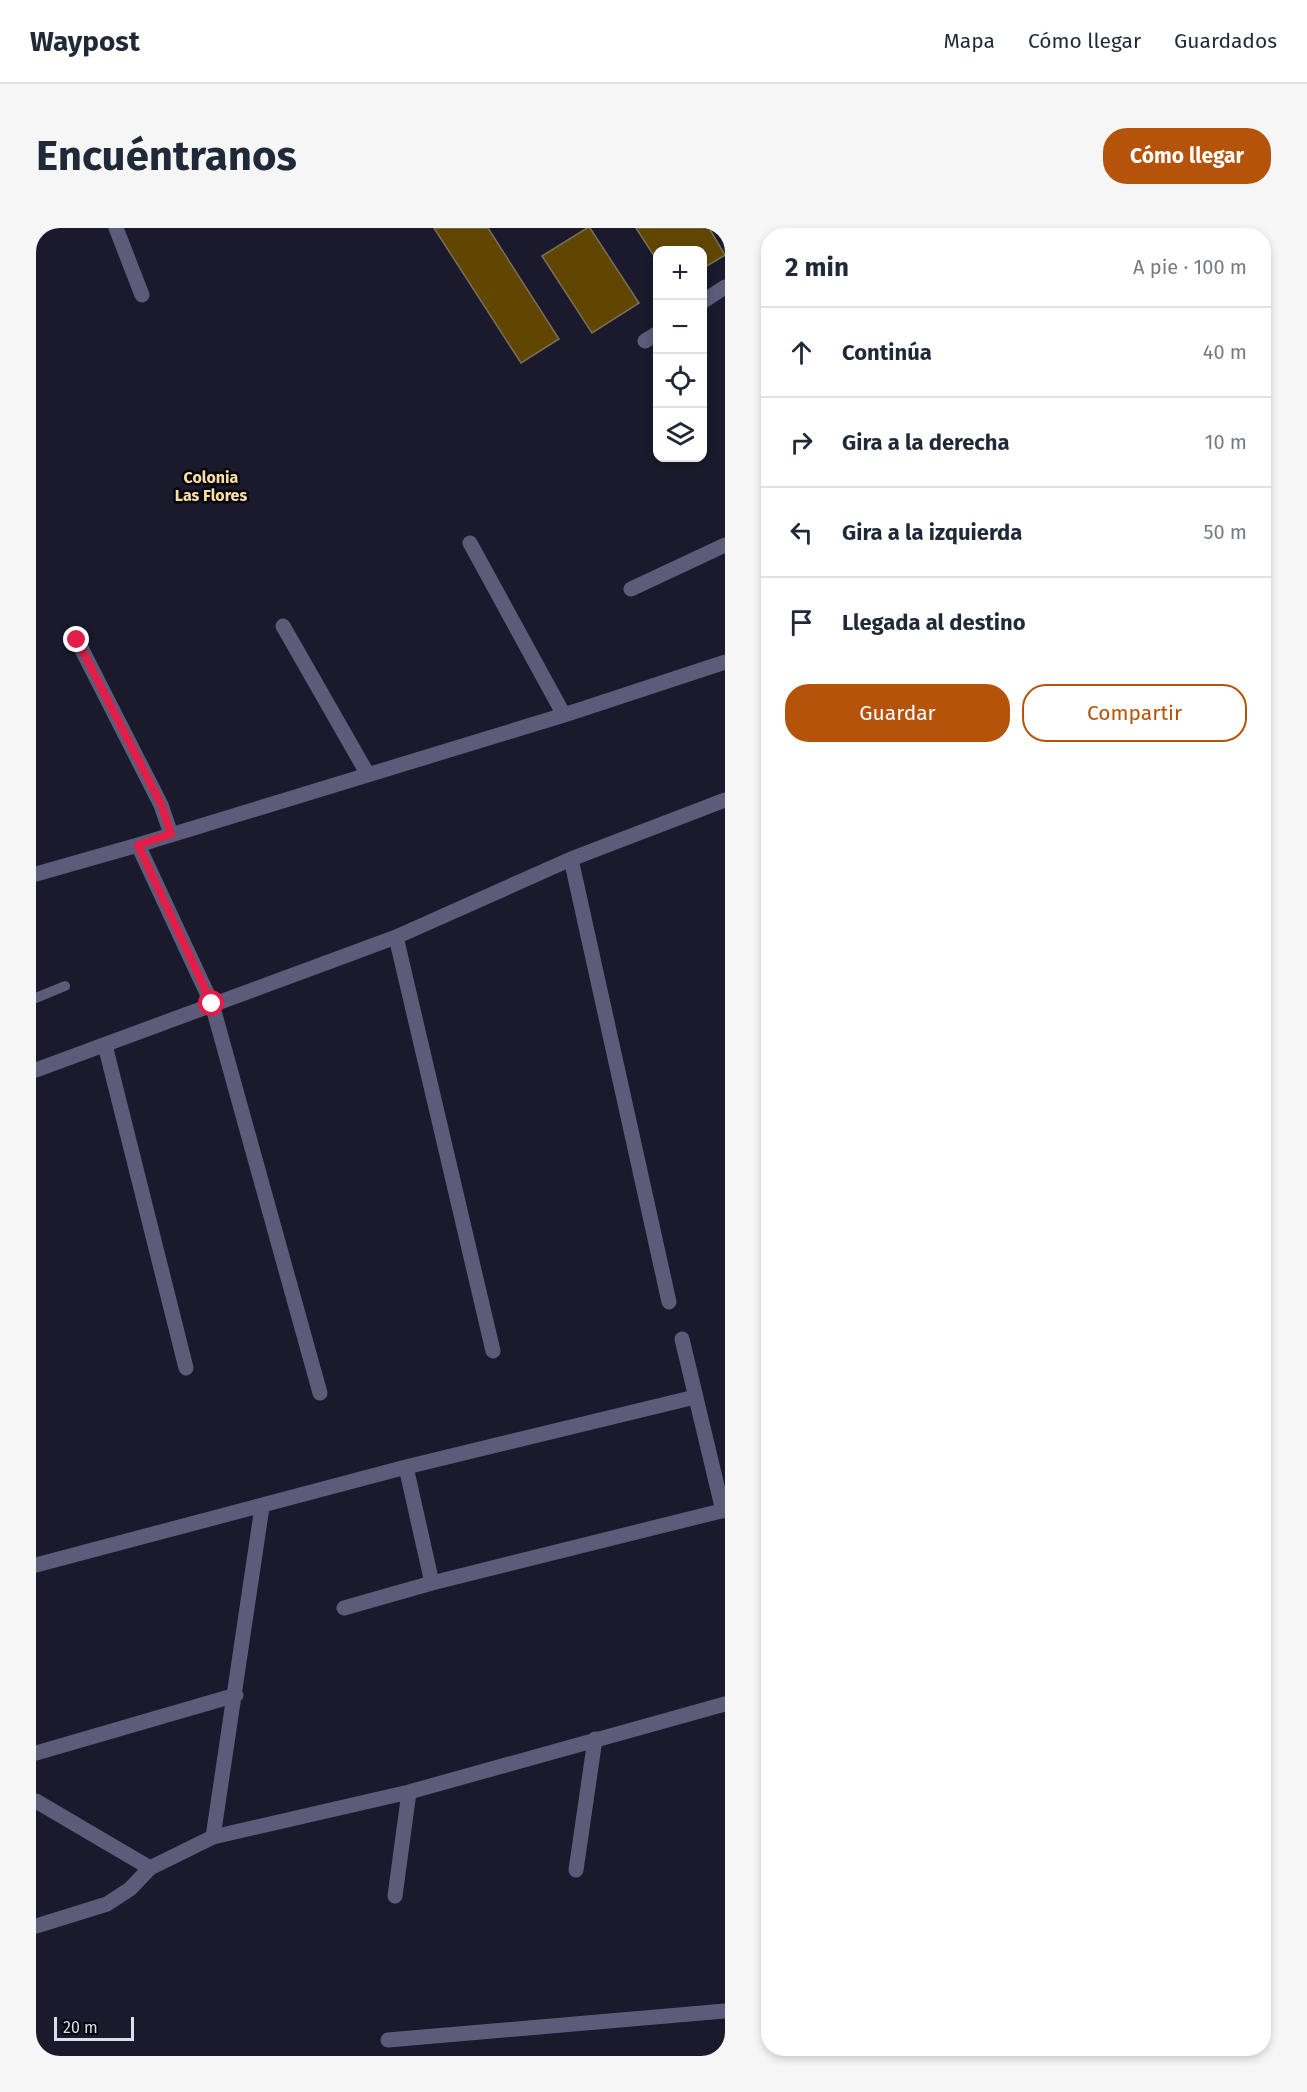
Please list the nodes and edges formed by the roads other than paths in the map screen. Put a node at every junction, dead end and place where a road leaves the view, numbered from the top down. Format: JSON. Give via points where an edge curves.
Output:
{"nodes":[{"id":1,"x":116,"y":228,"type":"edge"},
{"id":2,"x":725,"y":286,"type":"edge"},
{"id":3,"x":142,"y":295,"type":"dead end"},
{"id":4,"x":705,"y":300,"type":"edge"},
{"id":5,"x":470,"y":543,"type":"dead end"},
{"id":6,"x":725,"y":545,"type":"edge"},
{"id":7,"x":631,"y":590,"type":"dead end"},
{"id":8,"x":283,"y":626,"type":"dead end"},
{"id":9,"x":77,"y":640,"type":"dead end"},
{"id":10,"x":725,"y":662,"type":"edge"},
{"id":11,"x":564,"y":715,"type":"junction"},
{"id":12,"x":367,"y":773,"type":"junction"},
{"id":13,"x":725,"y":800,"type":"edge"},
{"id":14,"x":171,"y":834,"type":"junction"},
{"id":15,"x":138,"y":845,"type":"junction"},
{"id":16,"x":571,"y":859,"type":"junction"},
{"id":17,"x":36,"y":874,"type":"edge"},
{"id":18,"x":396,"y":937,"type":"junction"},
{"id":19,"x":65,"y":986,"type":"dead end"},
{"id":20,"x":36,"y":998,"type":"edge"},
{"id":21,"x":212,"y":1004,"type":"junction"},
{"id":22,"x":105,"y":1045,"type":"junction"},
{"id":23,"x":36,"y":1070,"type":"edge"},
{"id":24,"x":669,"y":1302,"type":"dead end"},
{"id":25,"x":682,"y":1339,"type":"dead end"},
{"id":26,"x":493,"y":1351,"type":"dead end"},
{"id":27,"x":186,"y":1368,"type":"dead end"},
{"id":28,"x":321,"y":1393,"type":"dead end"},
{"id":29,"x":695,"y":1397,"type":"junction"},
{"id":30,"x":406,"y":1467,"type":"junction"},
{"id":31,"x":262,"y":1507,"type":"junction"},
{"id":32,"x":724,"y":1511,"type":"edge"},
{"id":33,"x":36,"y":1565,"type":"edge"},
{"id":34,"x":432,"y":1583,"type":"junction"},
{"id":35,"x":344,"y":1608,"type":"dead end"},
{"id":36,"x":236,"y":1695,"type":"junction"},
{"id":37,"x":725,"y":1704,"type":"edge"},
{"id":38,"x":595,"y":1739,"type":"junction"},
{"id":39,"x":36,"y":1753,"type":"edge"},
{"id":40,"x":409,"y":1792,"type":"junction"},
{"id":41,"x":36,"y":1801,"type":"edge"},
{"id":42,"x":213,"y":1837,"type":"junction"},
{"id":43,"x":150,"y":1868,"type":"junction"},
{"id":44,"x":576,"y":1870,"type":"dead end"},
{"id":45,"x":395,"y":1896,"type":"dead end"},
{"id":46,"x":36,"y":1926,"type":"edge"},
{"id":47,"x":725,"y":2012,"type":"edge"},
{"id":48,"x":388,"y":2040,"type":"dead end"}],
"edges":[{"from":1,"to":3,"type":"street"},
{"from":2,"to":4,"type":"street"},
{"from":5,"to":11,"type":"street"},
{"from":6,"to":7,"type":"street"},
{"from":8,"to":12,"type":"street"},
{"from":9,"to":14,"type":"street","via":[[161,804]]},
{"from":10,"to":11,"type":"street"},
{"from":11,"to":12,"type":"street"},
{"from":12,"to":14,"type":"street"},
{"from":13,"to":16,"type":"street"},
{"from":14,"to":15,"type":"street"},
{"from":15,"to":17,"type":"street"},
{"from":15,"to":21,"type":"street"},
{"from":16,"to":18,"type":"street"},
{"from":16,"to":24,"type":"street"},
{"from":18,"to":21,"type":"street"},
{"from":18,"to":26,"type":"street"},
{"from":19,"to":20,"type":"lane"},
{"from":21,"to":22,"type":"street"},
{"from":21,"to":28,"type":"street"},
{"from":22,"to":23,"type":"street"},
{"from":22,"to":27,"type":"street"},
{"from":25,"to":29,"type":"street"},
{"from":29,"to":30,"type":"street"},
{"from":29,"to":32,"type":"street"},
{"from":30,"to":31,"type":"street"},
{"from":30,"to":34,"type":"street"},
{"from":31,"to":33,"type":"street"},
{"from":31,"to":36,"type":"street"},
{"from":32,"to":34,"type":"street"},
{"from":34,"to":35,"type":"street"},
{"from":36,"to":39,"type":"street"},
{"from":36,"to":42,"type":"street"},
{"from":37,"to":38,"type":"street"},
{"from":38,"to":40,"type":"street"},
{"from":38,"to":44,"type":"street"},
{"from":40,"to":42,"type":"street"},
{"from":40,"to":45,"type":"street"},
{"from":41,"to":43,"type":"street"},
{"from":42,"to":43,"type":"street"},
{"from":43,"to":46,"type":"street","via":[[130,1889],[107,1904]]},
{"from":47,"to":48,"type":"street"}]}
